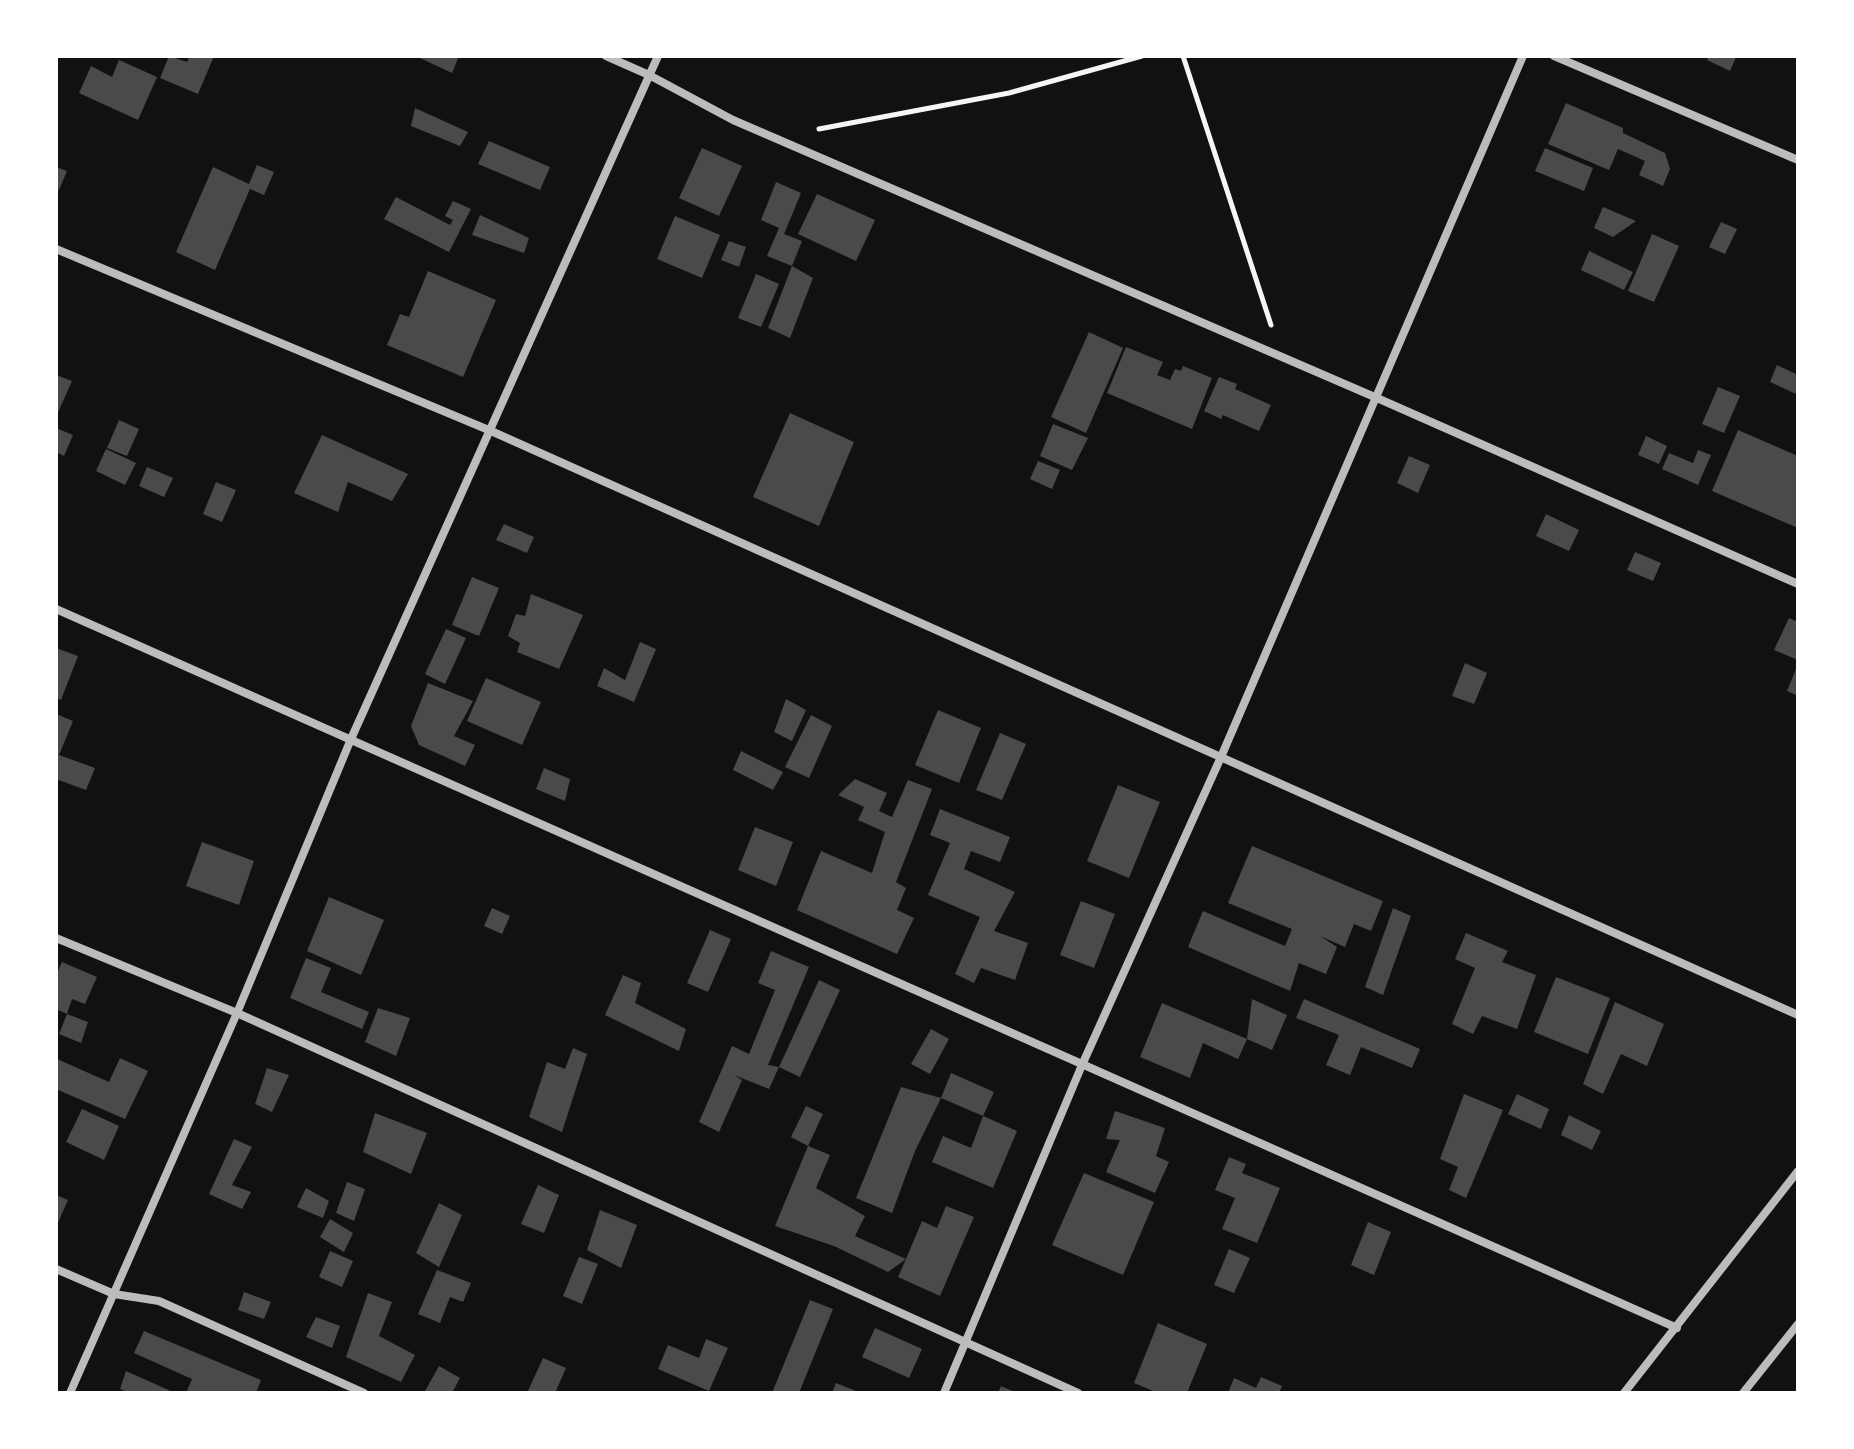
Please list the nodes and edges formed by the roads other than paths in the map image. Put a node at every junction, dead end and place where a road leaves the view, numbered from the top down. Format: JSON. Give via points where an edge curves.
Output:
{"nodes":[{"id":1,"x":606,"y":56,"type":"edge"},
{"id":2,"x":658,"y":56,"type":"edge"},
{"id":3,"x":1523,"y":56,"type":"edge"},
{"id":4,"x":1554,"y":56,"type":"edge"},
{"id":5,"x":649,"y":75,"type":"junction"},
{"id":6,"x":1798,"y":160,"type":"edge"},
{"id":7,"x":56,"y":249,"type":"edge"},
{"id":8,"x":1377,"y":398,"type":"junction"},
{"id":9,"x":491,"y":431,"type":"junction"},
{"id":10,"x":1798,"y":584,"type":"edge"},
{"id":11,"x":56,"y":609,"type":"edge"},
{"id":12,"x":351,"y":739,"type":"junction"},
{"id":13,"x":1221,"y":757,"type":"junction"},
{"id":14,"x":56,"y":938,"type":"edge"},
{"id":15,"x":237,"y":1013,"type":"junction"},
{"id":16,"x":1798,"y":1015,"type":"edge"},
{"id":17,"x":1082,"y":1065,"type":"junction"},
{"id":18,"x":1798,"y":1171,"type":"edge"},
{"id":19,"x":56,"y":1269,"type":"edge"},
{"id":20,"x":114,"y":1294,"type":"junction"},
{"id":21,"x":1798,"y":1324,"type":"edge"},
{"id":22,"x":1677,"y":1328,"type":"junction"},
{"id":23,"x":965,"y":1343,"type":"junction"},
{"id":24,"x":70,"y":1393,"type":"edge"},
{"id":25,"x":364,"y":1393,"type":"edge"},
{"id":26,"x":944,"y":1393,"type":"edge"},
{"id":27,"x":1078,"y":1393,"type":"edge"},
{"id":28,"x":1624,"y":1393,"type":"edge"},
{"id":29,"x":1743,"y":1393,"type":"edge"}],
"edges":[{"from":1,"to":5,"type":"street"},
{"from":2,"to":5,"type":"street"},
{"from":3,"to":8,"type":"street"},
{"from":4,"to":6,"type":"street"},
{"from":5,"to":8,"type":"street","via":[[733,120]]},
{"from":5,"to":9,"type":"street"},
{"from":7,"to":9,"type":"street"},
{"from":8,"to":10,"type":"street"},
{"from":8,"to":13,"type":"street"},
{"from":9,"to":12,"type":"street"},
{"from":9,"to":13,"type":"street"},
{"from":11,"to":12,"type":"street"},
{"from":12,"to":15,"type":"street"},
{"from":12,"to":17,"type":"street"},
{"from":13,"to":16,"type":"street"},
{"from":13,"to":17,"type":"street"},
{"from":14,"to":15,"type":"street"},
{"from":15,"to":20,"type":"street"},
{"from":15,"to":23,"type":"street"},
{"from":17,"to":22,"type":"street"},
{"from":17,"to":23,"type":"street"},
{"from":18,"to":22,"type":"street"},
{"from":19,"to":20,"type":"street"},
{"from":20,"to":24,"type":"street"},
{"from":20,"to":25,"type":"street","via":[[159,1301]]},
{"from":21,"to":29,"type":"street"},
{"from":22,"to":28,"type":"street"},
{"from":23,"to":26,"type":"street"},
{"from":23,"to":27,"type":"street"}]}
